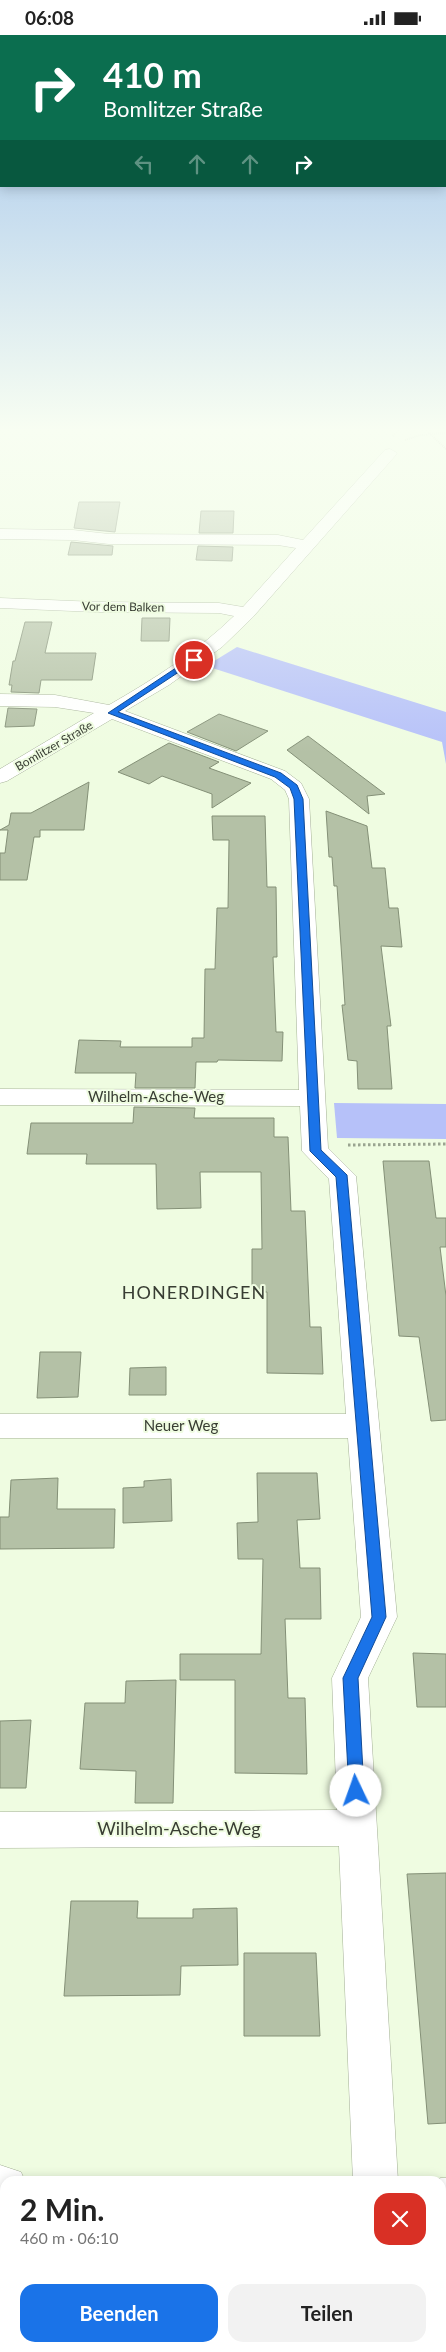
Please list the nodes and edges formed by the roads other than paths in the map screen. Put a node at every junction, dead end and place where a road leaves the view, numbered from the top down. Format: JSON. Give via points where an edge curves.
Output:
{"nodes":[{"id":1,"x":92,"y":537,"type":"edge"},
{"id":2,"x":315,"y":537,"type":"edge"},
{"id":3,"x":307,"y":546,"type":"junction"},
{"id":4,"x":0,"y":603,"type":"edge"},
{"id":5,"x":247,"y":613,"type":"junction"},
{"id":6,"x":0,"y":701,"type":"edge"},
{"id":7,"x":112,"y":713,"type":"junction"},
{"id":8,"x":0,"y":777,"type":"edge"},
{"id":9,"x":0,"y":1097,"type":"edge"},
{"id":10,"x":313,"y":1098,"type":"junction"},
{"id":11,"x":0,"y":1426,"type":"edge"},
{"id":12,"x":362,"y":1426,"type":"junction"},
{"id":13,"x":359,"y":1828,"type":"junction"},
{"id":14,"x":0,"y":1830,"type":"edge"},
{"id":15,"x":375,"y":2176,"type":"edge"}],
"edges":[{"from":1,"to":3,"type":"street","via":[[278,540]]},
{"from":2,"to":3,"type":"street","name":"Bomlitzer Straße"},
{"from":3,"to":5,"type":"street","name":"Bomlitzer Straße"},
{"from":4,"to":5,"type":"street","name":"Vor dem Balken","via":[[219,608]]},
{"from":5,"to":7,"type":"street","name":"Bomlitzer Straße","via":[[194,660]]},
{"from":6,"to":7,"type":"street","via":[[55,701]]},
{"from":7,"to":8,"type":"street","name":"Bomlitzer Straße"},
{"from":7,"to":10,"type":"street","via":[[278,775],[294,787],[299,799]]},
{"from":9,"to":10,"type":"street","name":"Wilhelm-Asche-Weg"},
{"from":10,"to":12,"type":"street","via":[[315,1151],[342,1175]]},
{"from":11,"to":12,"type":"street","name":"Neuer Weg"},
{"from":12,"to":13,"type":"street","via":[[379,1617],[350,1678]]},
{"from":13,"to":14,"type":"street","name":"Wilhelm-Asche-Weg"},
{"from":13,"to":15,"type":"street"}]}
